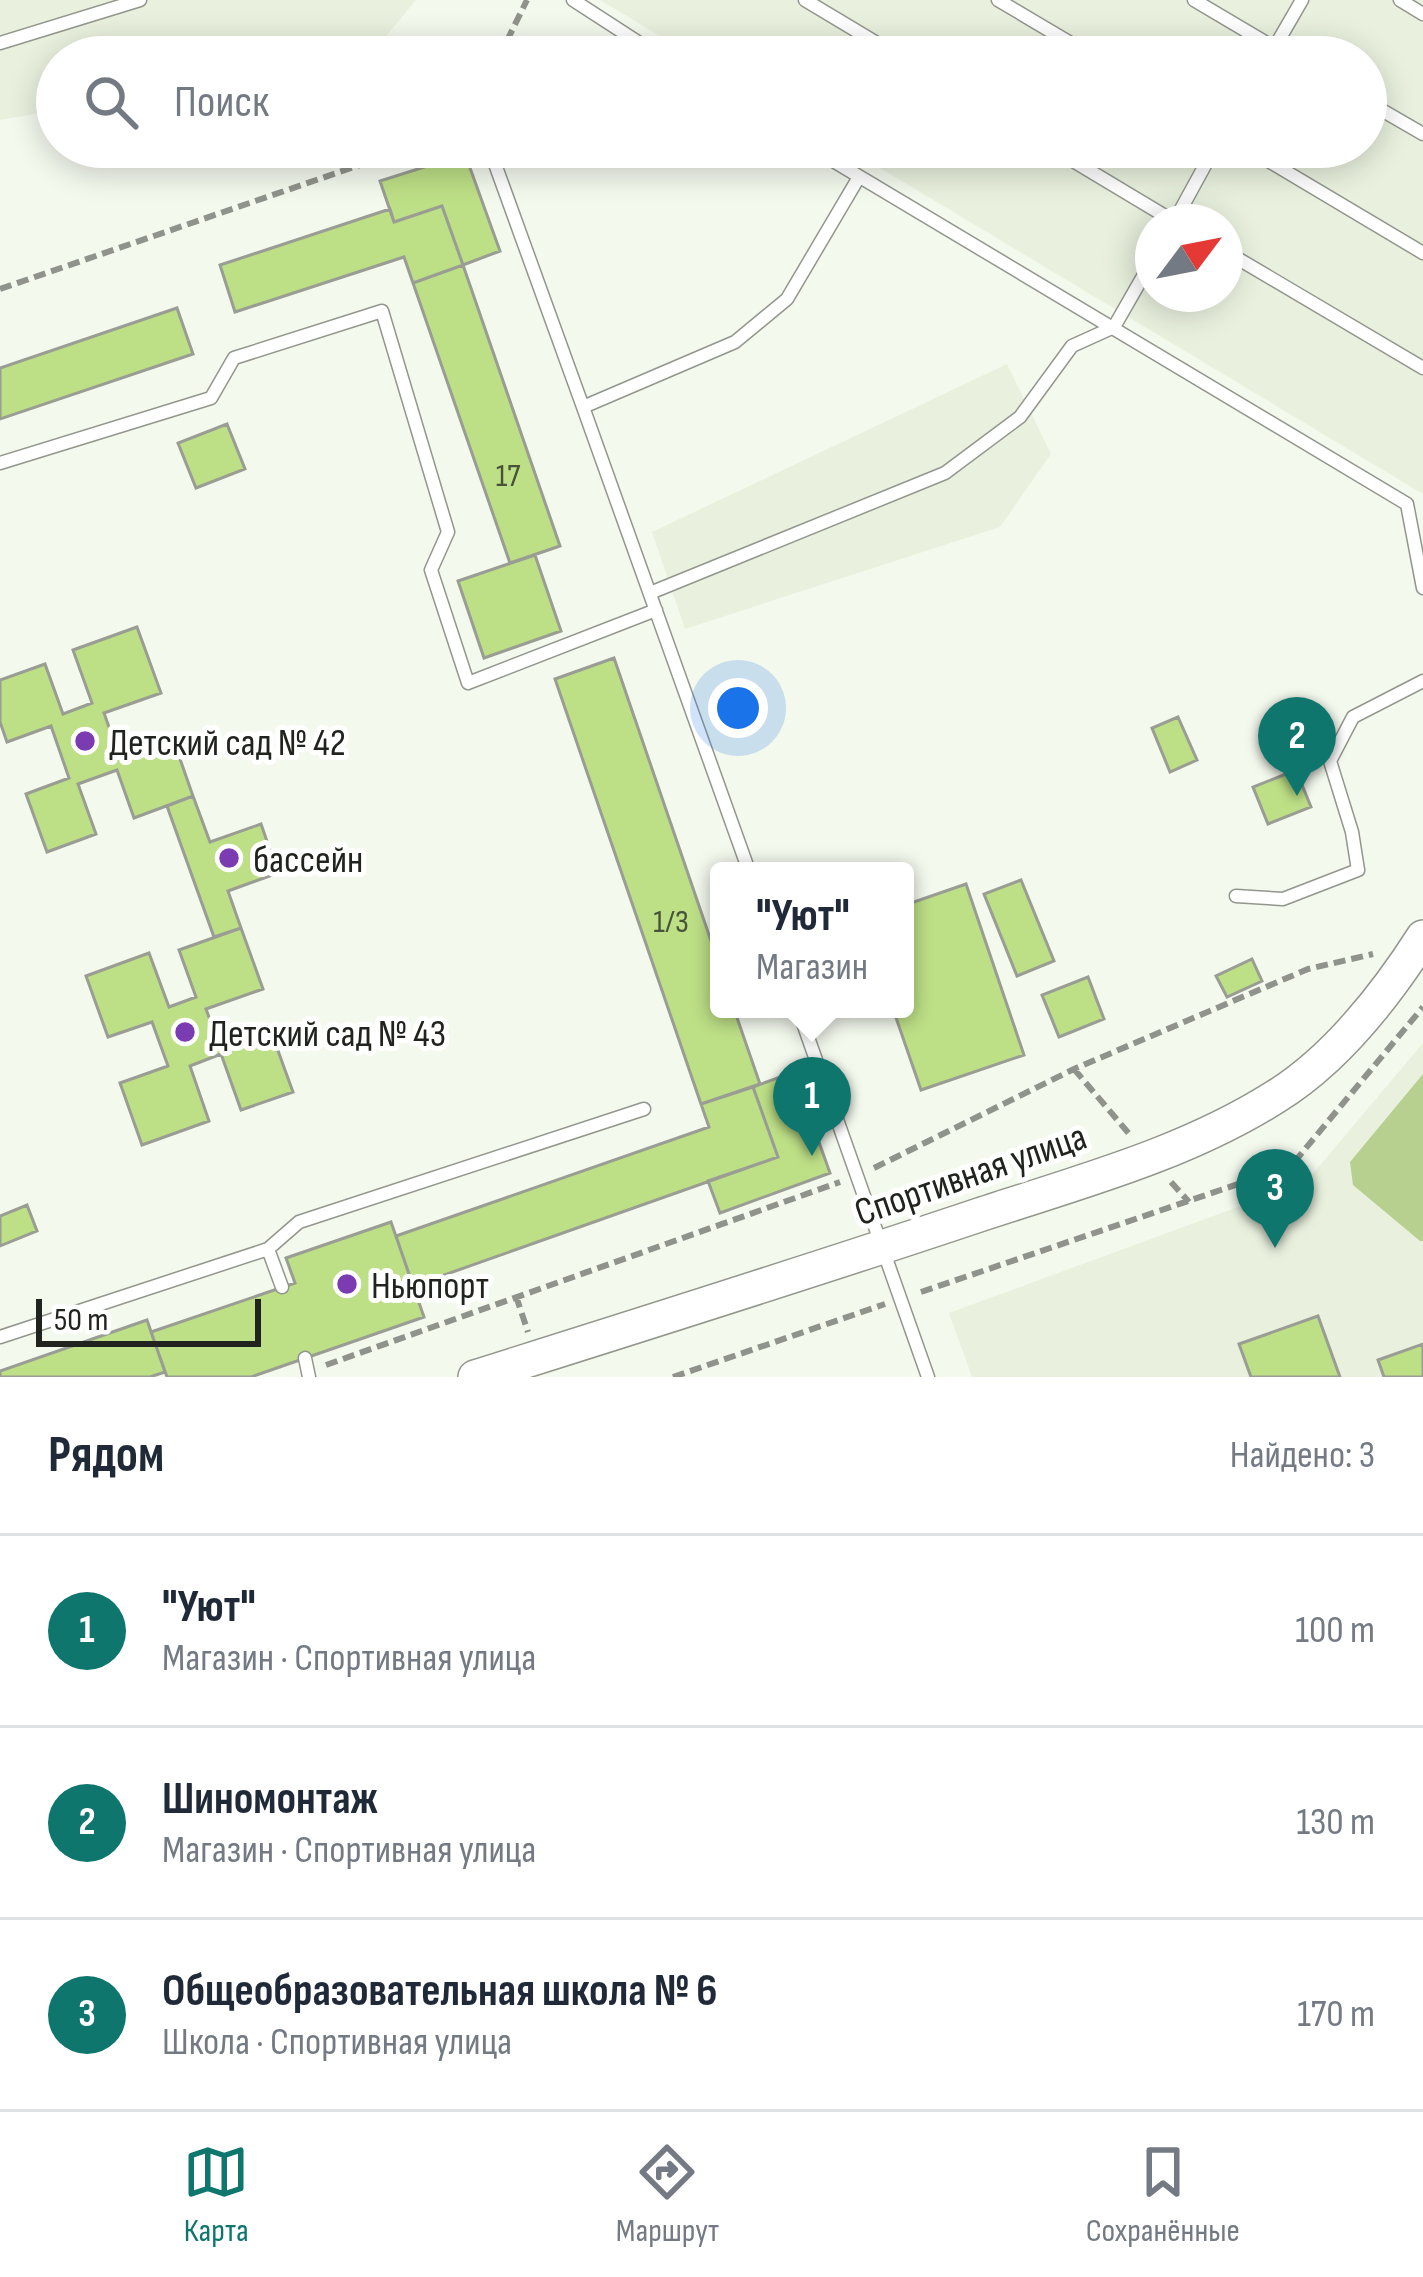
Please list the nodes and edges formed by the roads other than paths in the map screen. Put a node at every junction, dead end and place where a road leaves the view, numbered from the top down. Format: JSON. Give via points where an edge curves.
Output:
{"nodes":[{"id":1,"x":140,"y":0,"type":"edge"},
{"id":2,"x":573,"y":0,"type":"edge"},
{"id":3,"x":805,"y":0,"type":"edge"},
{"id":4,"x":998,"y":0,"type":"edge"},
{"id":5,"x":1194,"y":0,"type":"edge"},
{"id":6,"x":1302,"y":0,"type":"edge"},
{"id":7,"x":1400,"y":0,"type":"edge"},
{"id":8,"x":1423,"y":14,"type":"edge"},
{"id":9,"x":629,"y":36,"type":"edge"},
{"id":10,"x":865,"y":36,"type":"edge"},
{"id":11,"x":1059,"y":36,"type":"edge"},
{"id":12,"x":1248,"y":36,"type":"edge"},
{"id":13,"x":1281,"y":36,"type":"edge"},
{"id":14,"x":0,"y":43,"type":"edge"},
{"id":15,"x":1387,"y":113,"type":"edge"},
{"id":16,"x":1423,"y":134,"type":"edge"},
{"id":17,"x":496,"y":168,"type":"edge"},
{"id":18,"x":844,"y":168,"type":"edge"},
{"id":19,"x":1085,"y":168,"type":"edge"},
{"id":20,"x":1204,"y":168,"type":"edge"},
{"id":21,"x":1281,"y":168,"type":"edge"},
{"id":22,"x":859,"y":177,"type":"junction"},
{"id":23,"x":1145,"y":204,"type":"edge"},
{"id":24,"x":1185,"y":204,"type":"edge"},
{"id":25,"x":1423,"y":254,"type":"edge"},
{"id":26,"x":1243,"y":262,"type":"edge"},
{"id":27,"x":1135,"y":290,"type":"edge"},
{"id":28,"x":1114,"y":327,"type":"junction"},
{"id":29,"x":1423,"y":368,"type":"edge"},
{"id":30,"x":583,"y":407,"type":"junction"},
{"id":31,"x":0,"y":463,"type":"edge"},
{"id":32,"x":1423,"y":588,"type":"edge"},
{"id":33,"x":650,"y":593,"type":"junction"},
{"id":34,"x":656,"y":610,"type":"junction"},
{"id":35,"x":1423,"y":681,"type":"edge"},
{"id":36,"x":746,"y":862,"type":"edge"},
{"id":37,"x":1236,"y":896,"type":"dead end"},
{"id":38,"x":1423,"y":937,"type":"edge"},
{"id":39,"x":801,"y":1018,"type":"edge"},
{"id":40,"x":644,"y":1109,"type":"dead end"},
{"id":41,"x":881,"y":1248,"type":"junction"},
{"id":42,"x":268,"y":1250,"type":"junction"},
{"id":43,"x":282,"y":1287,"type":"dead end"},
{"id":44,"x":0,"y":1337,"type":"edge"},
{"id":45,"x":305,"y":1358,"type":"dead end"},
{"id":46,"x":309,"y":1377,"type":"edge"},
{"id":47,"x":475,"y":1377,"type":"edge"},
{"id":48,"x":928,"y":1377,"type":"edge"}],
"edges":[{"from":1,"to":14,"type":"lane"},
{"from":2,"to":9,"type":"lane"},
{"from":3,"to":10,"type":"lane"},
{"from":4,"to":11,"type":"lane"},
{"from":5,"to":12,"type":"lane"},
{"from":6,"to":13,"type":"lane"},
{"from":7,"to":8,"type":"lane"},
{"from":15,"to":16,"type":"lane"},
{"from":17,"to":30,"type":"lane"},
{"from":18,"to":22,"type":"lane"},
{"from":19,"to":23,"type":"lane"},
{"from":20,"to":24,"type":"lane"},
{"from":21,"to":25,"type":"lane"},
{"from":22,"to":28,"type":"lane"},
{"from":22,"to":30,"type":"lane","via":[[787,299],[735,342]]},
{"from":26,"to":29,"type":"lane"},
{"from":27,"to":28,"type":"lane"},
{"from":28,"to":32,"type":"lane","via":[[1407,504]]},
{"from":28,"to":33,"type":"lane","via":[[1072,346],[1021,418],[945,472]]},
{"from":30,"to":33,"type":"lane"},
{"from":31,"to":34,"type":"lane","via":[[211,398],[234,358],[382,311],[448,532],[431,570],[468,683]]},
{"from":33,"to":34,"type":"lane"},
{"from":34,"to":36,"type":"lane"},
{"from":35,"to":37,"type":"lane","via":[[1353,717],[1330,761],[1358,870],[1283,899]]},
{"from":38,"to":41,"type":"street","name":"Спортивная улица","via":[[1343,1040],[1275,1098],[1176,1148]]},
{"from":39,"to":41,"type":"lane"},
{"from":40,"to":42,"type":"lane","via":[[299,1222]]},
{"from":41,"to":47,"type":"street","name":"Спортивная улица"},
{"from":41,"to":48,"type":"lane"},
{"from":42,"to":43,"type":"lane"},
{"from":42,"to":44,"type":"lane"},
{"from":45,"to":46,"type":"lane"}]}
